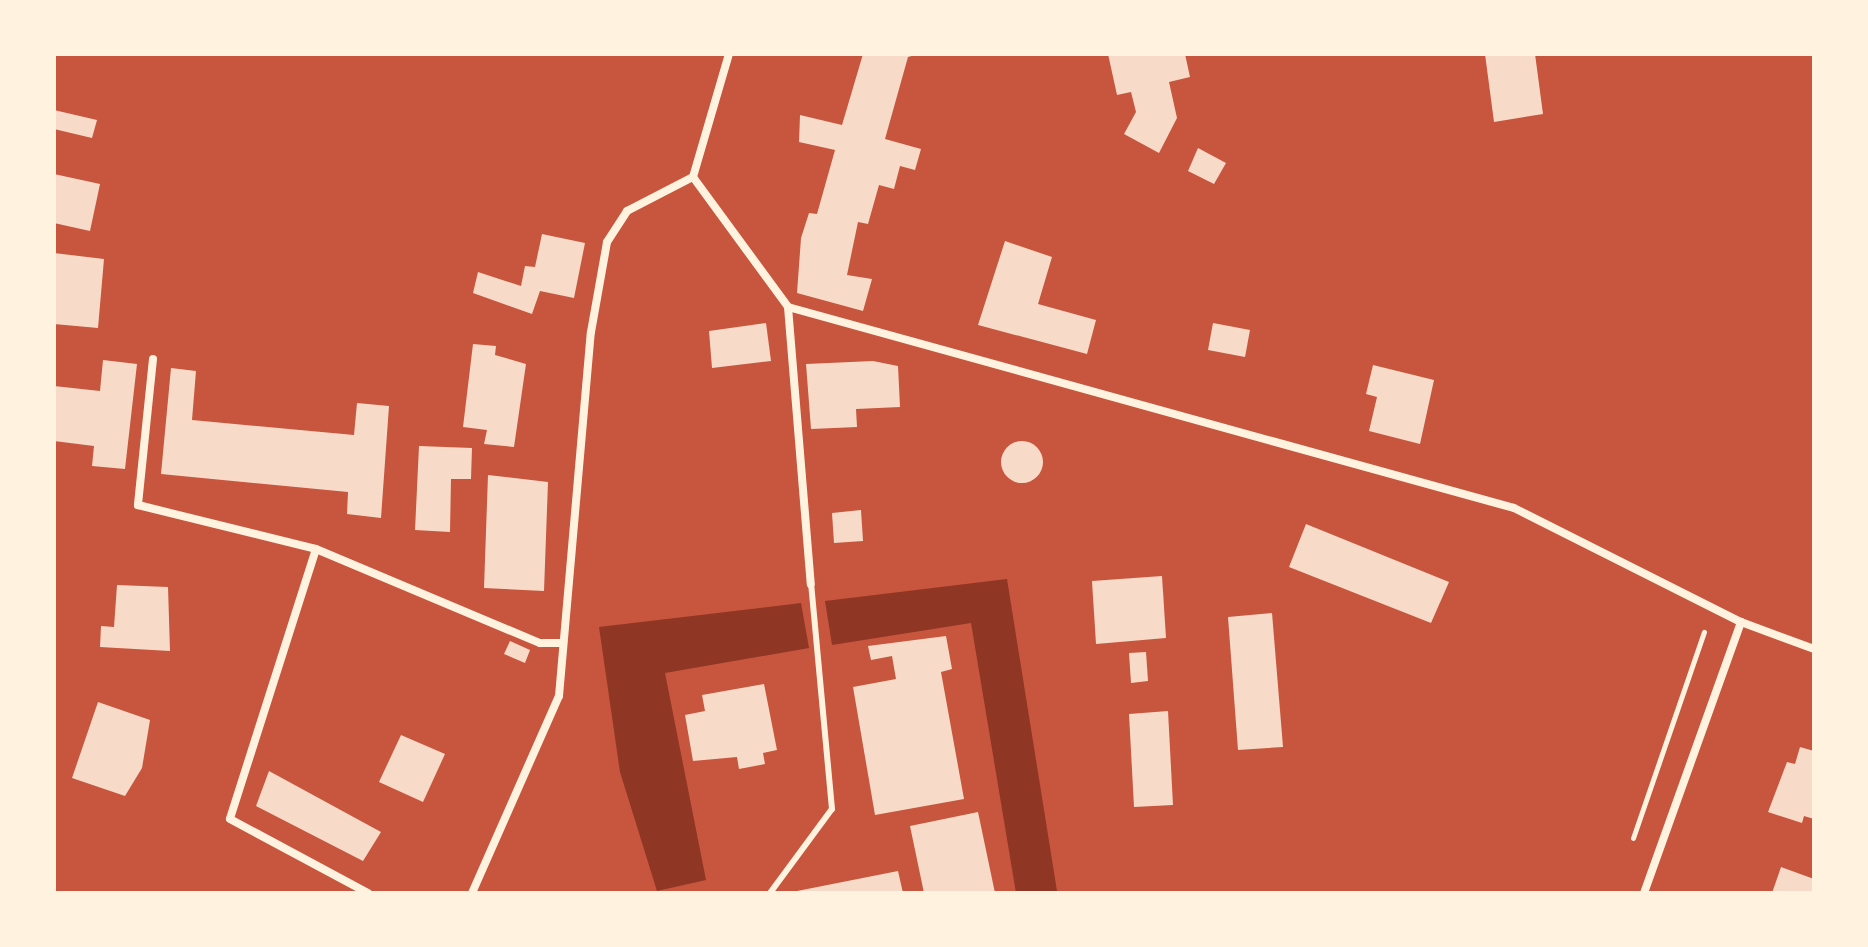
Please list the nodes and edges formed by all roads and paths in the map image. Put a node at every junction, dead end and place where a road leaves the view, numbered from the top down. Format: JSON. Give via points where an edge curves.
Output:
{"nodes":[{"id":1,"x":729,"y":54,"type":"edge"},
{"id":2,"x":693,"y":177,"type":"junction"},
{"id":3,"x":788,"y":307,"type":"junction"},
{"id":4,"x":153,"y":359,"type":"dead end"},
{"id":5,"x":316,"y":549,"type":"junction"},
{"id":6,"x":811,"y":584,"type":"joint"},
{"id":7,"x":1712,"y":608,"type":"junction"},
{"id":8,"x":1741,"y":622,"type":"junction"},
{"id":9,"x":563,"y":643,"type":"junction"},
{"id":10,"x":1814,"y":649,"type":"edge"},
{"id":11,"x":1630,"y":848,"type":"dead end"},
{"id":12,"x":368,"y":893,"type":"edge"},
{"id":13,"x":472,"y":893,"type":"edge"},
{"id":14,"x":770,"y":893,"type":"edge"},
{"id":15,"x":1644,"y":893,"type":"edge"}],
"edges":[{"from":1,"to":2,"type":"street"},
{"from":2,"to":3,"type":"street"},
{"from":2,"to":9,"type":"street","via":[[627,211],[607,242],[591,332]]},
{"from":3,"to":6,"type":"street"},
{"from":3,"to":7,"type":"street","via":[[1514,508]]},
{"from":4,"to":5,"type":"street","via":[[138,505]]},
{"from":5,"to":9,"type":"street","via":[[540,643]]},
{"from":5,"to":12,"type":"street","via":[[230,819]]},
{"from":6,"to":14,"type":"lane","via":[[832,809]]},
{"from":7,"to":8,"type":"street"},
{"from":7,"to":11,"type":"path"},
{"from":8,"to":10,"type":"street"},
{"from":8,"to":15,"type":"street"},
{"from":9,"to":13,"type":"street","via":[[559,696]]}]}
